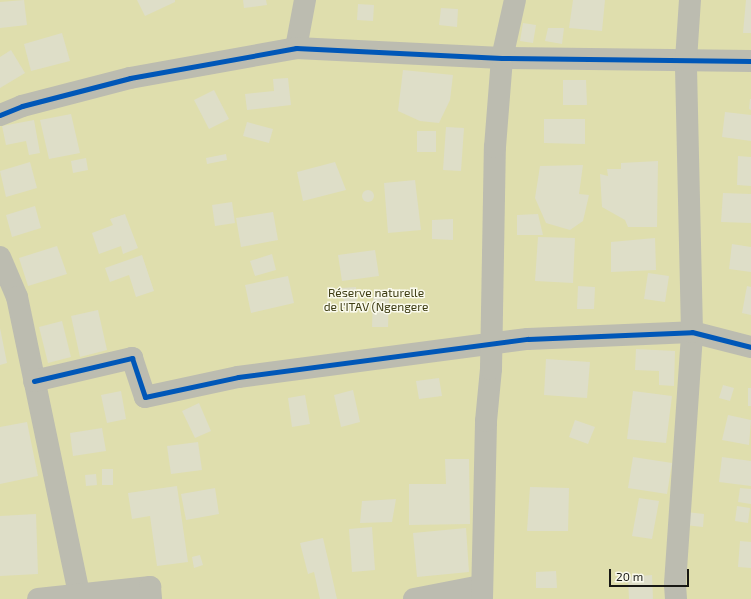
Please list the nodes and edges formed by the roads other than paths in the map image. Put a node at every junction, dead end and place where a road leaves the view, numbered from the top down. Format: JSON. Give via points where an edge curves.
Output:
{"nodes":[{"id":1,"x":305,"y":0,"type":"edge"},
{"id":2,"x":515,"y":0,"type":"edge"},
{"id":3,"x":690,"y":0,"type":"edge"},
{"id":4,"x":296,"y":48,"type":"junction"},
{"id":5,"x":502,"y":58,"type":"junction"},
{"id":6,"x":686,"y":60,"type":"junction"},
{"id":7,"x":751,"y":61,"type":"edge"},
{"id":8,"x":0,"y":115,"type":"edge"},
{"id":9,"x":0,"y":257,"type":"edge"},
{"id":10,"x":692,"y":332,"type":"junction"},
{"id":11,"x":491,"y":342,"type":"junction"},
{"id":12,"x":751,"y":347,"type":"edge"},
{"id":13,"x":34,"y":381,"type":"junction"},
{"id":14,"x":482,"y":593,"type":"edge"},
{"id":15,"x":78,"y":595,"type":"junction"},
{"id":16,"x":38,"y":599,"type":"edge"},
{"id":17,"x":151,"y":599,"type":"edge"},
{"id":18,"x":414,"y":599,"type":"edge"},
{"id":19,"x":676,"y":599,"type":"edge"}],
"edges":[{"from":1,"to":4,"type":"street"},
{"from":2,"to":5,"type":"street"},
{"from":3,"to":6,"type":"street"},
{"from":4,"to":5,"type":"street"},
{"from":4,"to":8,"type":"street","via":[[130,78],[22,106]]},
{"from":5,"to":6,"type":"street"},
{"from":5,"to":11,"type":"street","via":[[495,147]]},
{"from":6,"to":7,"type":"street"},
{"from":6,"to":10,"type":"street"},
{"from":9,"to":13,"type":"street","via":[[17,297]]},
{"from":10,"to":11,"type":"street","via":[[564,336]]},
{"from":10,"to":12,"type":"street"},
{"from":10,"to":19,"type":"street"},
{"from":11,"to":13,"type":"street","via":[[238,376],[145,397],[132,358]]},
{"from":11,"to":14,"type":"street"},
{"from":13,"to":15,"type":"street"},
{"from":14,"to":18,"type":"street"},
{"from":15,"to":16,"type":"street"},
{"from":15,"to":17,"type":"street","via":[[150,587]]}]}
